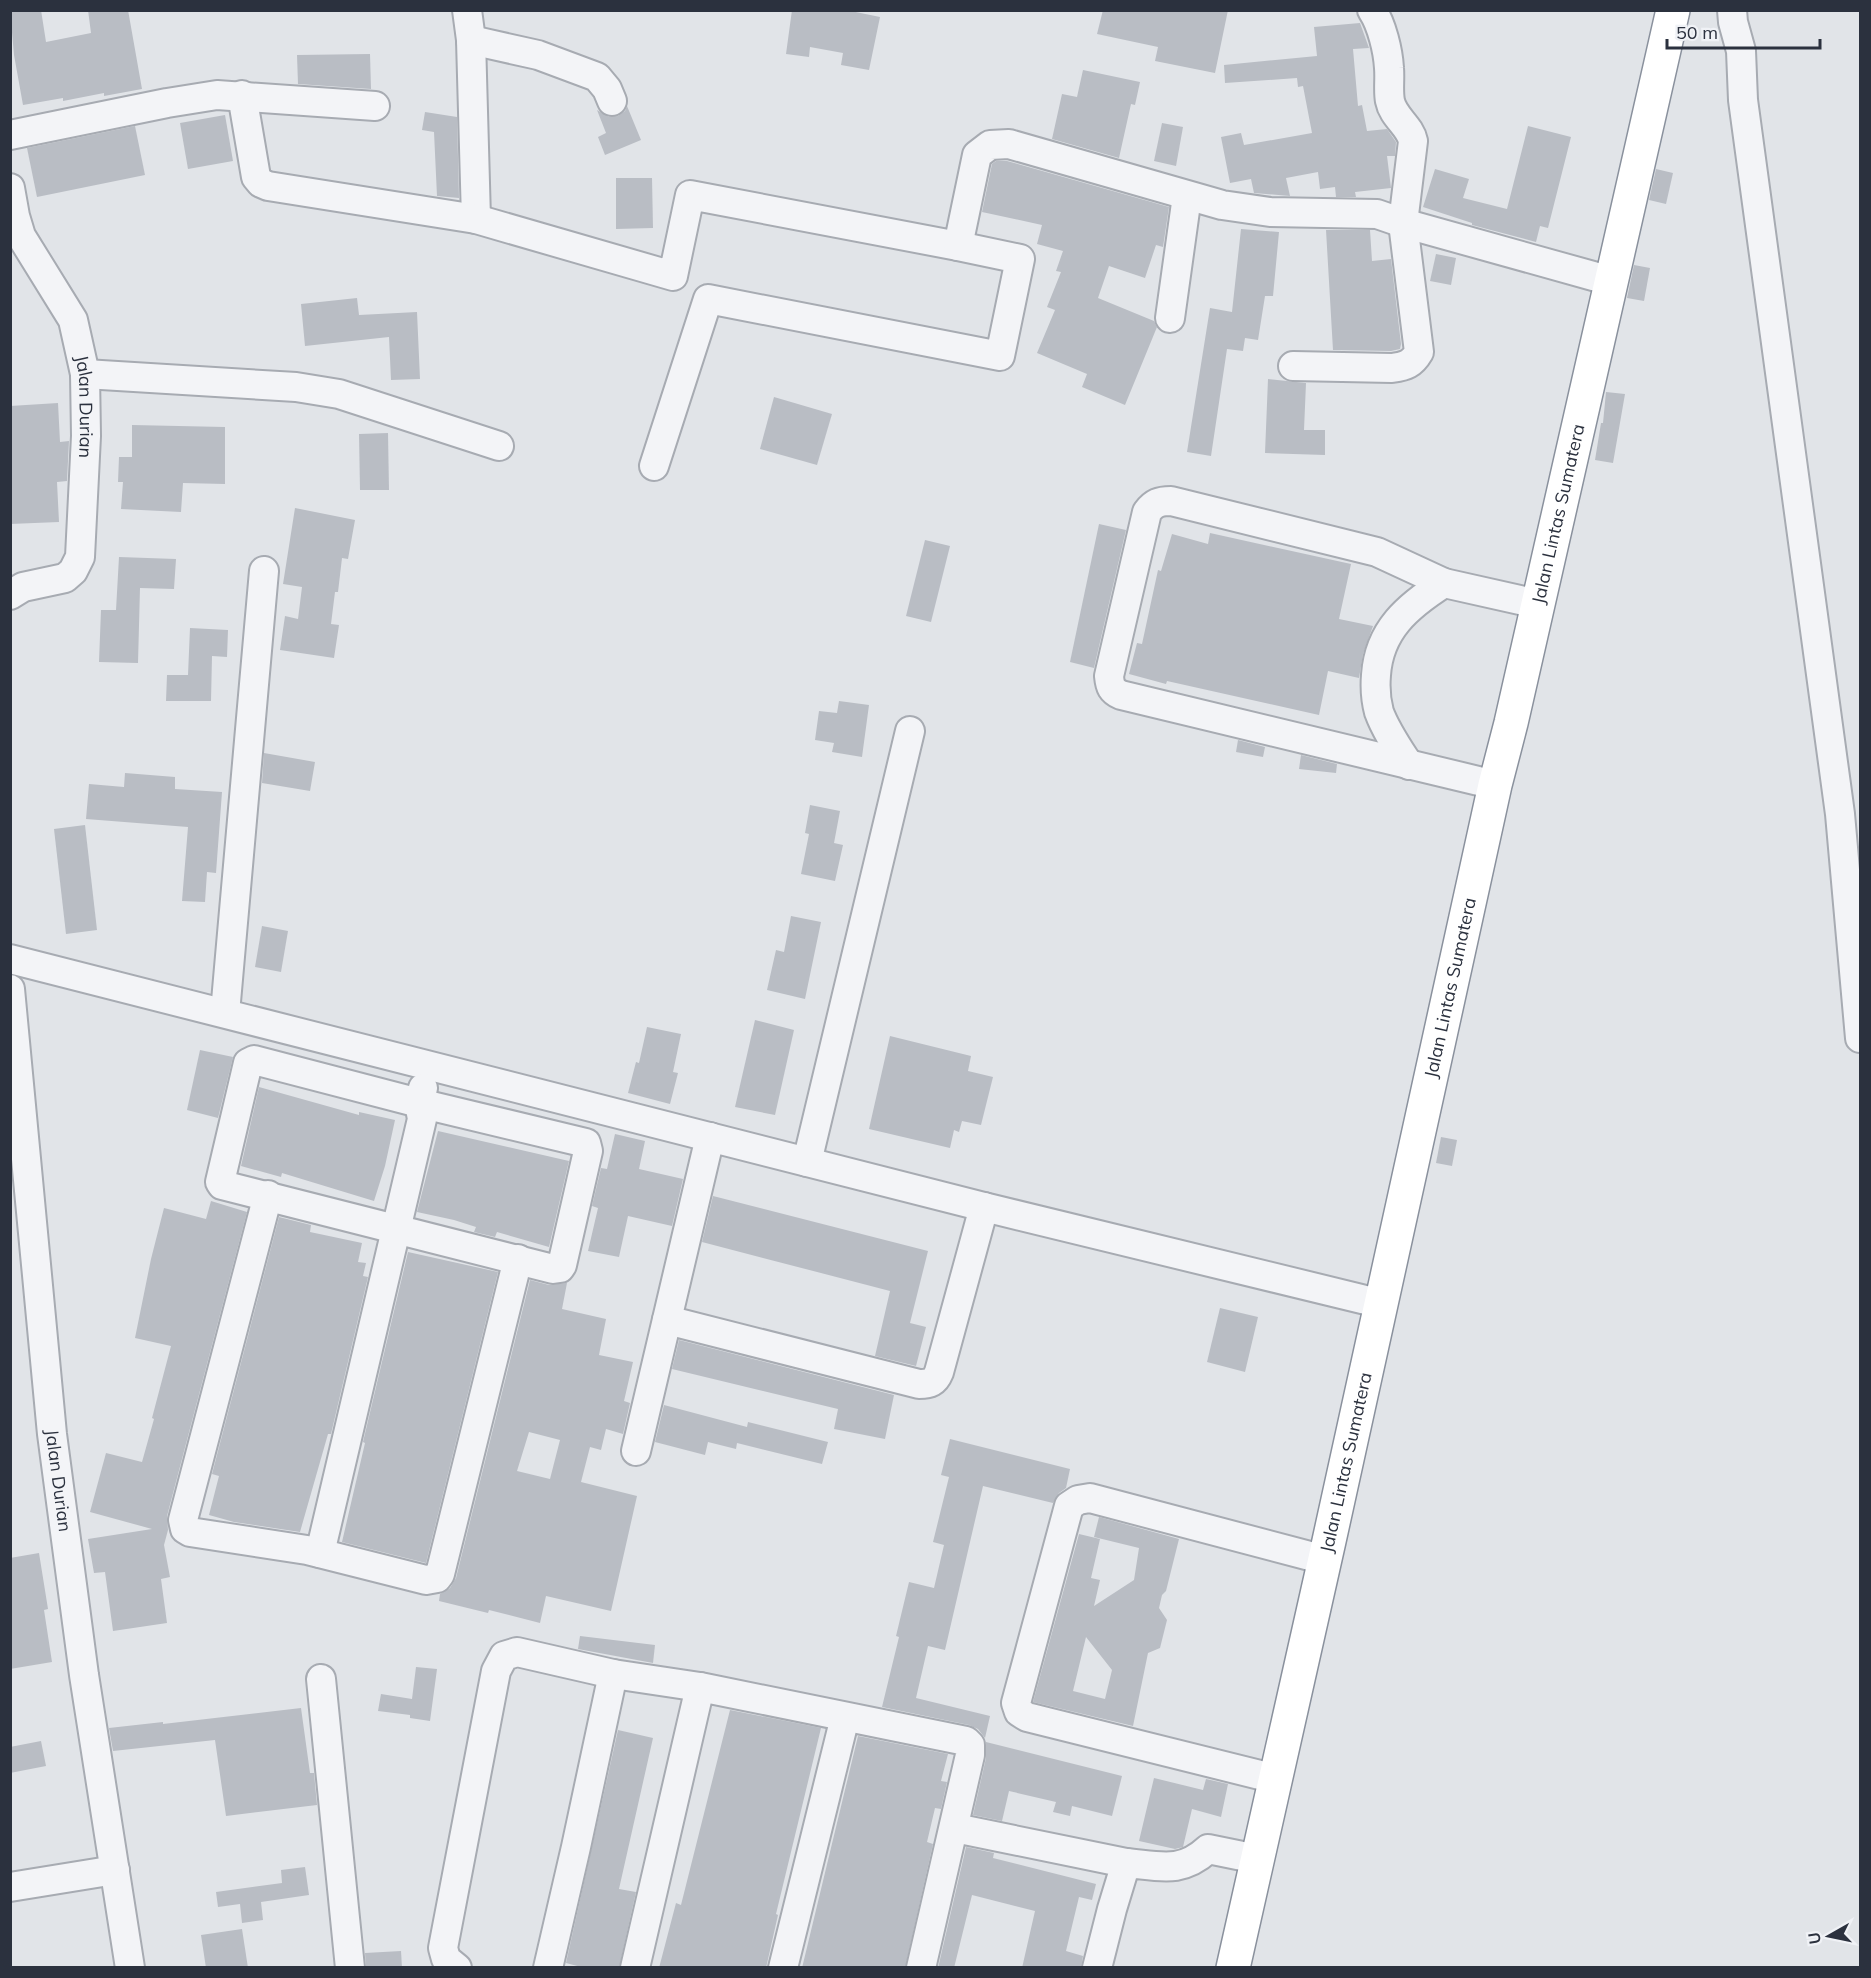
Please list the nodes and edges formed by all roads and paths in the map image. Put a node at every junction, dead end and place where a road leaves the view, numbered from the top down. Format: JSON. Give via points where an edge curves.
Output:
{"nodes":[{"id":1,"x":467,"y":10,"type":"edge"},
{"id":2,"x":1372,"y":10,"type":"edge"},
{"id":3,"x":1673,"y":10,"type":"edge"},
{"id":4,"x":1732,"y":10,"type":"edge"},
{"id":5,"x":471,"y":40,"type":"junction"},
{"id":6,"x":243,"y":95,"type":"junction"},
{"id":7,"x":612,"y":101,"type":"dead end"},
{"id":8,"x":375,"y":106,"type":"dead end"},
{"id":9,"x":10,"y":135,"type":"edge"},
{"id":10,"x":10,"y":188,"type":"edge"},
{"id":11,"x":1187,"y":196,"type":"junction"},
{"id":12,"x":476,"y":219,"type":"junction"},
{"id":13,"x":1403,"y":223,"type":"junction"},
{"id":14,"x":957,"y":246,"type":"junction"},
{"id":15,"x":673,"y":276,"type":"junction"},
{"id":16,"x":1611,"y":281,"type":"junction"},
{"id":17,"x":708,"y":299,"type":"junction"},
{"id":18,"x":1170,"y":318,"type":"dead end"},
{"id":19,"x":1293,"y":366,"type":"dead end"},
{"id":20,"x":85,"y":374,"type":"junction"},
{"id":21,"x":499,"y":446,"type":"dead end"},
{"id":22,"x":654,"y":465,"type":"dead end"},
{"id":23,"x":264,"y":571,"type":"dead end"},
{"id":24,"x":1444,"y":583,"type":"junction"},
{"id":25,"x":10,"y":595,"type":"edge"},
{"id":26,"x":1538,"y":604,"type":"junction"},
{"id":27,"x":910,"y":731,"type":"dead end"},
{"id":28,"x":1408,"y":765,"type":"junction"},
{"id":29,"x":1495,"y":785,"type":"junction"},
{"id":30,"x":10,"y":959,"type":"edge"},
{"id":31,"x":10,"y":989,"type":"edge"},
{"id":32,"x":225,"y":1013,"type":"junction"},
{"id":33,"x":1860,"y":1038,"type":"edge"},
{"id":34,"x":428,"y":1065,"type":"junction"},
{"id":35,"x":419,"y":1103,"type":"junction"},
{"id":36,"x":710,"y":1137,"type":"junction"},
{"id":37,"x":807,"y":1162,"type":"junction"},
{"id":38,"x":268,"y":1196,"type":"junction"},
{"id":39,"x":984,"y":1207,"type":"junction"},
{"id":40,"x":391,"y":1227,"type":"junction"},
{"id":41,"x":518,"y":1259,"type":"junction"},
{"id":42,"x":1382,"y":1304,"type":"junction"},
{"id":43,"x":667,"y":1320,"type":"junction"},
{"id":44,"x":636,"y":1451,"type":"dead end"},
{"id":45,"x":314,"y":1552,"type":"junction"},
{"id":46,"x":1325,"y":1560,"type":"junction"},
{"id":47,"x":613,"y":1674,"type":"junction"},
{"id":48,"x":321,"y":1679,"type":"dead end"},
{"id":49,"x":700,"y":1687,"type":"junction"},
{"id":50,"x":844,"y":1717,"type":"junction"},
{"id":51,"x":1276,"y":1779,"type":"junction"},
{"id":52,"x":955,"y":1828,"type":"junction"},
{"id":53,"x":1257,"y":1859,"type":"junction"},
{"id":54,"x":1126,"y":1863,"type":"junction"},
{"id":55,"x":115,"y":1870,"type":"junction"},
{"id":56,"x":10,"y":1887,"type":"edge"},
{"id":57,"x":130,"y":1968,"type":"edge"},
{"id":58,"x":350,"y":1968,"type":"edge"},
{"id":59,"x":457,"y":1968,"type":"edge"},
{"id":60,"x":548,"y":1968,"type":"edge"},
{"id":61,"x":635,"y":1968,"type":"edge"},
{"id":62,"x":783,"y":1968,"type":"edge"},
{"id":63,"x":921,"y":1968,"type":"edge"},
{"id":64,"x":1097,"y":1968,"type":"edge"},
{"id":65,"x":1233,"y":1968,"type":"edge"}],
"edges":[{"from":1,"to":5,"type":"street"},
{"from":2,"to":13,"type":"street","via":[[1389,65],[1390,100],[1412,134]]},
{"from":3,"to":16,"type":"highway","name":"Jalan Lintas Sumatera"},
{"from":4,"to":33,"type":"street","via":[[1741,51],[1743,100],[1840,814]]},
{"from":5,"to":7,"type":"street","via":[[538,55],[597,77]]},
{"from":5,"to":12,"type":"street"},
{"from":6,"to":8,"type":"street"},
{"from":6,"to":9,"type":"street","via":[[167,103]]},
{"from":6,"to":12,"type":"street","via":[[256,177],[261,183]]},
{"from":10,"to":20,"type":"street","name":"Jalan Durian","via":[[21,236],[73,321]]},
{"from":11,"to":13,"type":"street","via":[[1222,206],[1270,212],[1377,214]]},
{"from":11,"to":14,"type":"street","via":[[1009,144],[990,145],[977,155]]},
{"from":11,"to":18,"type":"street"},
{"from":12,"to":15,"type":"street"},
{"from":13,"to":16,"type":"street"},
{"from":13,"to":19,"type":"street","via":[[1419,352],[1414,361],[1392,368]]},
{"from":14,"to":15,"type":"street","via":[[690,195]]},
{"from":14,"to":17,"type":"street","via":[[1020,259],[1000,356]]},
{"from":15,"to":17,"type":"street","via":[[671,288]]},
{"from":16,"to":26,"type":"highway","name":"Jalan Lintas Sumatera"},
{"from":17,"to":22,"type":"street"},
{"from":20,"to":21,"type":"street","via":[[339,393]]},
{"from":20,"to":25,"type":"street","name":"Jalan Durian","via":[[80,557],[65,578]]},
{"from":23,"to":32,"type":"street"},
{"from":24,"to":26,"type":"street"},
{"from":24,"to":28,"type":"street","via":[[1408,608],[1388,632],[1377,659],[1375,686],[1379,711]]},
{"from":24,"to":28,"type":"street","via":[[1377,552],[1160,501],[1147,512],[1109,676],[1110,686],[1121,695]]},
{"from":26,"to":29,"type":"highway","name":"Jalan Lintas Sumatera"},
{"from":27,"to":37,"type":"street"},
{"from":28,"to":29,"type":"street"},
{"from":29,"to":42,"type":"highway","name":"Jalan Lintas Sumatera"},
{"from":30,"to":32,"type":"street"},
{"from":31,"to":55,"type":"street","name":"Jalan Durian","via":[[52,1434]]},
{"from":32,"to":34,"type":"street"},
{"from":34,"to":35,"type":"street"},
{"from":34,"to":36,"type":"street"},
{"from":35,"to":38,"type":"street","via":[[249,1061],[220,1182]]},
{"from":35,"to":40,"type":"street","via":[[422,1119]]},
{"from":35,"to":41,"type":"street","via":[[588,1145],[562,1265],[553,1269]]},
{"from":36,"to":37,"type":"street"},
{"from":36,"to":43,"type":"street"},
{"from":37,"to":39,"type":"street"},
{"from":38,"to":40,"type":"street"},
{"from":38,"to":45,"type":"street","via":[[184,1525],[190,1532]]},
{"from":39,"to":42,"type":"street"},
{"from":39,"to":43,"type":"street","via":[[939,1372],[936,1380],[928,1384]]},
{"from":40,"to":41,"type":"street"},
{"from":40,"to":45,"type":"street"},
{"from":41,"to":45,"type":"street","via":[[440,1574],[426,1580]]},
{"from":42,"to":46,"type":"highway","name":"Jalan Lintas Sumatera"},
{"from":43,"to":44,"type":"street"},
{"from":46,"to":51,"type":"highway","name":"Jalan Lintas Sumatera"},
{"from":46,"to":51,"type":"street","via":[[1089,1498],[1078,1500],[1069,1506],[1016,1702],[1019,1712],[1027,1717]]},
{"from":47,"to":49,"type":"street"},
{"from":47,"to":59,"type":"street","via":[[517,1652],[504,1656],[496,1671],[443,1948],[446,1959]]},
{"from":47,"to":60,"type":"street"},
{"from":48,"to":58,"type":"street"},
{"from":49,"to":50,"type":"street"},
{"from":49,"to":61,"type":"street"},
{"from":50,"to":52,"type":"street","via":[[966,1741],[970,1755]]},
{"from":50,"to":62,"type":"street"},
{"from":51,"to":53,"type":"highway","name":"Jalan Lintas Sumatera"},
{"from":52,"to":54,"type":"street"},
{"from":52,"to":63,"type":"street"},
{"from":53,"to":54,"type":"street","via":[[1208,1849],[1196,1861],[1178,1867]]},
{"from":53,"to":65,"type":"highway","name":"Jalan Lintas Sumatera"},
{"from":54,"to":64,"type":"street"},
{"from":55,"to":56,"type":"street"},
{"from":55,"to":57,"type":"street","name":"Jalan Durian"}]}
